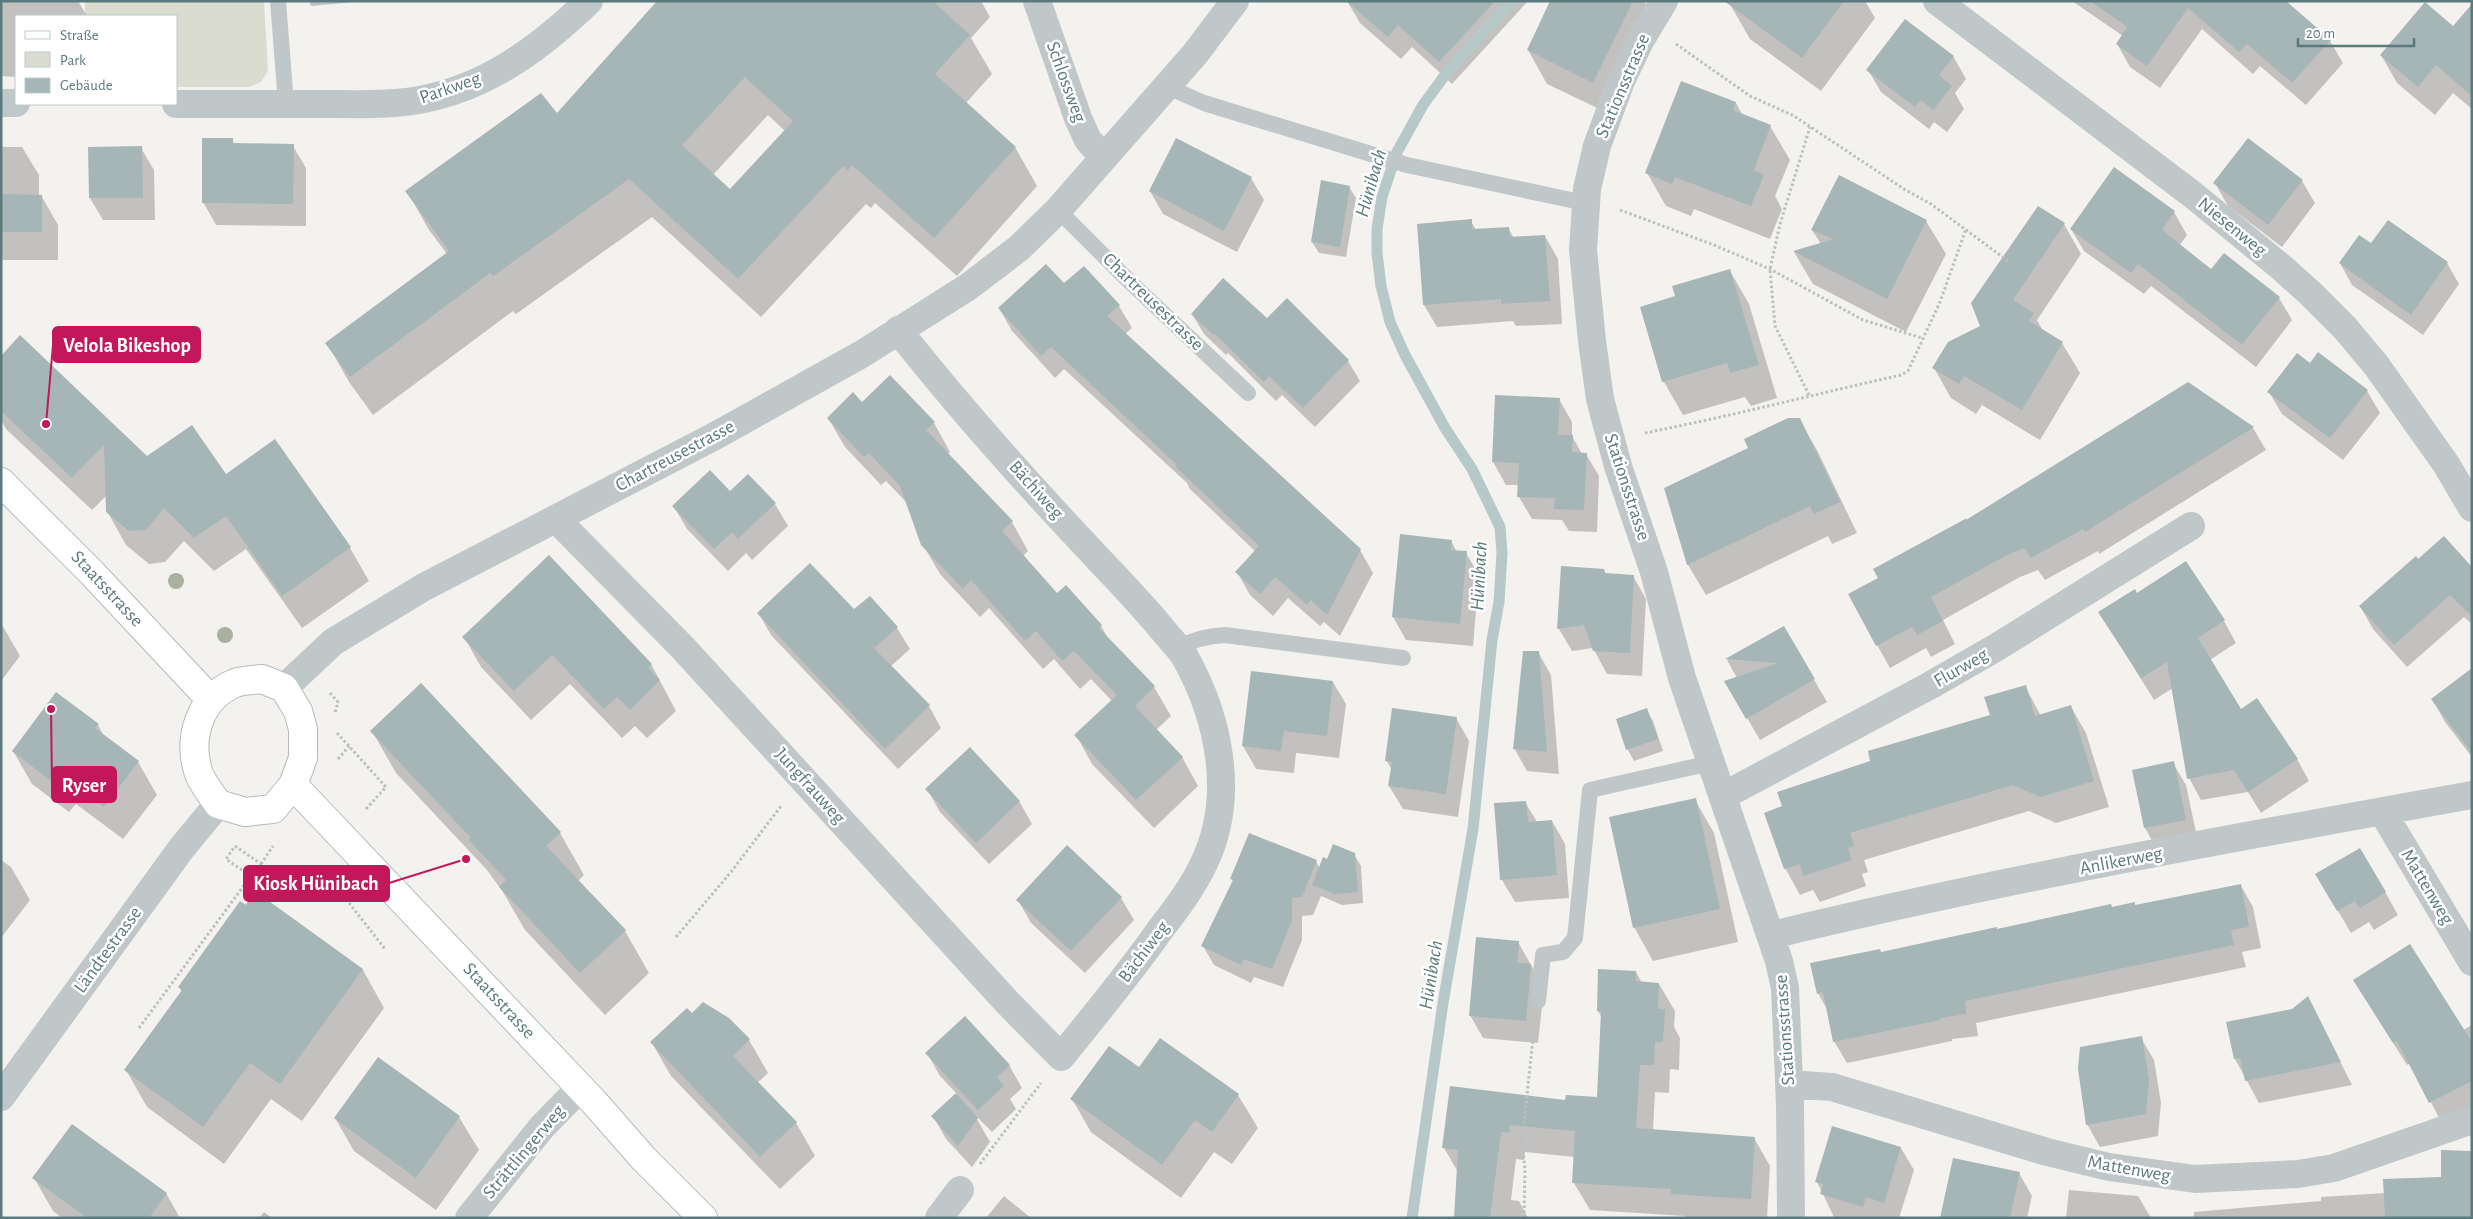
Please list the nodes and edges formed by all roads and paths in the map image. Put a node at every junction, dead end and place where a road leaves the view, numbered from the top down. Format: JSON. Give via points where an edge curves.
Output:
{"nodes":[{"id":1,"x":278,"y":1,"type":"edge"},
{"id":2,"x":589,"y":1,"type":"edge"},
{"id":3,"x":1037,"y":1,"type":"edge"},
{"id":4,"x":1235,"y":1,"type":"edge"},
{"id":5,"x":1664,"y":1,"type":"edge"},
{"id":6,"x":1937,"y":1,"type":"edge"},
{"id":7,"x":1649,"y":26,"type":"junction"},
{"id":8,"x":1169,"y":83,"type":"junction"},
{"id":9,"x":1,"y":103,"type":"edge"},
{"id":10,"x":15,"y":103,"type":"edge"},
{"id":11,"x":178,"y":104,"type":"edge"},
{"id":12,"x":286,"y":104,"type":"junction"},
{"id":13,"x":1810,"y":127,"type":"junction"},
{"id":14,"x":1104,"y":158,"type":"junction"},
{"id":15,"x":1585,"y":203,"type":"junction"},
{"id":16,"x":1058,"y":210,"type":"junction"},
{"id":17,"x":1966,"y":228,"type":"junction"},
{"id":18,"x":2008,"y":261,"type":"dead end"},
{"id":19,"x":1770,"y":269,"type":"junction"},
{"id":20,"x":898,"y":330,"type":"junction"},
{"id":21,"x":1922,"y":338,"type":"junction"},
{"id":22,"x":1248,"y":393,"type":"dead end"},
{"id":23,"x":1809,"y":395,"type":"junction"},
{"id":24,"x":1611,"y":439,"type":"junction"},
{"id":25,"x":1,"y":482,"type":"edge"},
{"id":26,"x":2472,"y":508,"type":"edge"},
{"id":27,"x":556,"y":519,"type":"junction"},
{"id":28,"x":2191,"y":526,"type":"dead end"},
{"id":29,"x":1178,"y":648,"type":"junction"},
{"id":30,"x":1402,"y":658,"type":"dead end"},
{"id":31,"x":284,"y":688,"type":"junction"},
{"id":32,"x":210,"y":699,"type":"junction"},
{"id":33,"x":344,"y":739,"type":"dead end"},
{"id":34,"x":349,"y":746,"type":"junction"},
{"id":35,"x":344,"y":752,"type":"dead end"},
{"id":36,"x":1711,"y":763,"type":"junction"},
{"id":37,"x":802,"y":778,"type":"junction"},
{"id":38,"x":293,"y":785,"type":"junction"},
{"id":39,"x":2472,"y":795,"type":"edge"},
{"id":40,"x":1723,"y":796,"type":"junction"},
{"id":41,"x":218,"y":804,"type":"junction"},
{"id":42,"x":366,"y":809,"type":"dead end"},
{"id":43,"x":2382,"y":811,"type":"junction"},
{"id":44,"x":235,"y":846,"type":"dead end"},
{"id":45,"x":273,"y":846,"type":"dead end"},
{"id":46,"x":241,"y":849,"type":"dead end"},
{"id":47,"x":261,"y":864,"type":"junction"},
{"id":48,"x":251,"y":876,"type":"junction"},
{"id":49,"x":290,"y":884,"type":"junction"},
{"id":50,"x":1772,"y":935,"type":"junction"},
{"id":51,"x":676,"y":937,"type":"dead end"},
{"id":52,"x":385,"y":949,"type":"dead end"},
{"id":53,"x":2472,"y":962,"type":"edge"},
{"id":54,"x":1538,"y":1001,"type":"joint"},
{"id":55,"x":139,"y":1028,"type":"dead end"},
{"id":56,"x":1061,"y":1057,"type":"junction"},
{"id":57,"x":1789,"y":1084,"type":"junction"},
{"id":58,"x":580,"y":1088,"type":"junction"},
{"id":59,"x":1,"y":1097,"type":"edge"},
{"id":60,"x":2472,"y":1120,"type":"edge"},
{"id":61,"x":960,"y":1190,"type":"joint"},
{"id":62,"x":469,"y":1218,"type":"edge"},
{"id":63,"x":703,"y":1218,"type":"edge"},
{"id":64,"x":939,"y":1218,"type":"edge"},
{"id":65,"x":1524,"y":1218,"type":"edge"},
{"id":66,"x":1791,"y":1218,"type":"edge"}],
"edges":[{"from":1,"to":12,"type":"lane"},
{"from":2,"to":12,"type":"street","name":"Parkweg","via":[[554,34],[520,58],[467,86],[411,102]]},
{"from":3,"to":14,"type":"street","name":"Schlossweg","via":[[1078,118],[1088,140]]},
{"from":4,"to":8,"type":"street","name":"Chartreusestrasse"},
{"from":5,"to":7,"type":"street","name":"Stationsstrasse"},
{"from":6,"to":26,"type":"street","name":"Niesenweg","via":[[2193,195],[2311,294],[2376,364],[2446,464]]},
{"from":7,"to":13,"type":"path","via":[[1750,96]]},
{"from":7,"to":15,"type":"street","name":"Stationsstrasse","via":[[1621,81],[1597,146]]},
{"from":8,"to":14,"type":"street","name":"Chartreusestrasse"},
{"from":8,"to":15,"type":"lane","via":[[1179,92],[1204,103],[1406,165]]},
{"from":9,"to":10,"type":"street"},
{"from":11,"to":12,"type":"street","name":"Parkweg"},
{"from":13,"to":17,"type":"path"},
{"from":13,"to":19,"type":"path","via":[[1780,224]]},
{"from":14,"to":16,"type":"street","name":"Chartreusestrasse"},
{"from":15,"to":19,"type":"path","via":[[1630,212]]},
{"from":15,"to":24,"type":"street","name":"Stationsstrasse","via":[[1583,250],[1592,341],[1600,400]]},
{"from":16,"to":20,"type":"street","name":"Chartreusestrasse","via":[[1019,248],[968,287]]},
{"from":16,"to":22,"type":"lane","name":"Chartreusestrasse"},
{"from":17,"to":18,"type":"path"},
{"from":17,"to":21,"type":"path","via":[[1940,302]]},
{"from":19,"to":21,"type":"path","via":[[1863,320]]},
{"from":19,"to":23,"type":"path","via":[[1775,326]]},
{"from":20,"to":27,"type":"street","name":"Chartreusestrasse","via":[[862,354],[724,431]]},
{"from":20,"to":29,"type":"street","name":"Bächiweg","via":[[939,382]]},
{"from":21,"to":23,"type":"path","via":[[1908,371],[1901,375]]},
{"from":23,"to":24,"type":"path","via":[[1722,418]]},
{"from":24,"to":36,"type":"street","name":"Stationsstrasse","via":[[1654,572],[1682,678]]},
{"from":25,"to":32,"type":"main road","name":"Staatsstrasse"},
{"from":27,"to":31,"type":"street","name":"Chartreusestrasse","via":[[424,587],[333,642]]},
{"from":27,"to":37,"type":"street","name":"Jungfrauweg","via":[[683,648]]},
{"from":28,"to":40,"type":"street","name":"Flurweg","via":[[1997,648]]},
{"from":29,"to":30,"type":"lane","via":[[1191,640],[1224,635]]},
{"from":29,"to":56,"type":"street","name":"Bächiweg","via":[[1207,706],[1216,738],[1221,766],[1217,826],[1205,862],[1182,901],[1132,970]]},
{"from":31,"to":32,"type":"main road","via":[[262,679],[236,683]]},
{"from":31,"to":38,"type":"main road","via":[[298,711],[303,729],[303,758]]},
{"from":32,"to":41,"type":"main road","via":[[196,725],[195,752],[200,775]]},
{"from":33,"to":34,"type":"path"},
{"from":34,"to":35,"type":"path"},
{"from":34,"to":42,"type":"path","via":[[386,787]]},
{"from":36,"to":40,"type":"street","name":"Stationsstrasse"},
{"from":36,"to":54,"type":"lane","via":[[1590,790],[1575,938],[1563,952],[1543,955]]},
{"from":37,"to":51,"type":"path","via":[[732,872]]},
{"from":37,"to":56,"type":"street","name":"Jungfrauweg"},
{"from":38,"to":41,"type":"main road","via":[[273,809],[245,812]]},
{"from":38,"to":58,"type":"main road","name":"Staatsstrasse"},
{"from":39,"to":43,"type":"street","name":"Anlikerweg"},
{"from":40,"to":50,"type":"street","name":"Stationsstrasse"},
{"from":41,"to":59,"type":"street","name":"Ländtestrasse","via":[[181,849]]},
{"from":43,"to":50,"type":"street","name":"Anlikerweg","via":[[2014,881]]},
{"from":43,"to":53,"type":"street","name":"Mattenweg"},
{"from":44,"to":48,"type":"path","via":[[226,859]]},
{"from":45,"to":47,"type":"path"},
{"from":46,"to":47,"type":"path"},
{"from":47,"to":49,"type":"path"},
{"from":48,"to":49,"type":"path","via":[[281,897]]},
{"from":48,"to":55,"type":"path"},
{"from":49,"to":52,"type":"path","via":[[300,871],[328,876]]},
{"from":50,"to":57,"type":"street","name":"Stationsstrasse","via":[[1785,988]]},
{"from":54,"to":65,"type":"path","via":[[1522,1142]]},
{"from":56,"to":61,"type":"path"},
{"from":57,"to":60,"type":"street","name":"Mattenweg","via":[[1832,1087],[2047,1152],[2109,1167],[2194,1179],[2298,1174],[2334,1168]]},
{"from":57,"to":66,"type":"street","name":"Stationsstrasse"},
{"from":58,"to":62,"type":"street","name":"Strättlingerweg","via":[[542,1127]]},
{"from":58,"to":63,"type":"main road","name":"Staatsstrasse"},
{"from":61,"to":64,"type":"street"}]}
